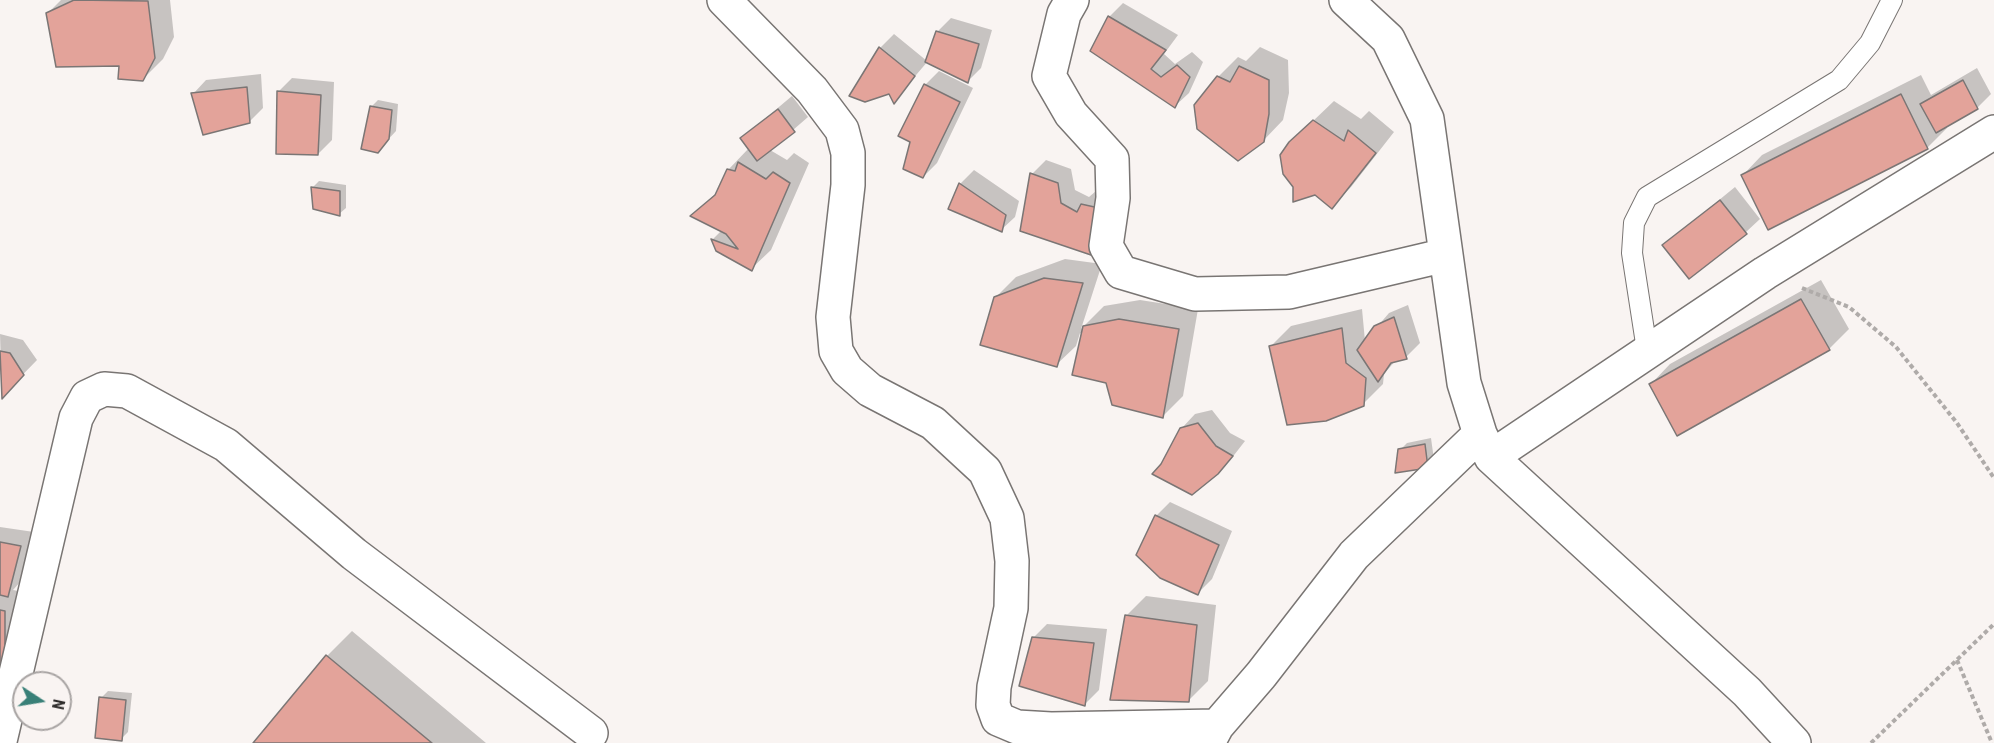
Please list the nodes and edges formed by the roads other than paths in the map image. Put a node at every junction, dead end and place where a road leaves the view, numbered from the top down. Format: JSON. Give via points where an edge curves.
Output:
{"nodes":[{"id":1,"x":724,"y":0,"type":"edge"},
{"id":2,"x":1072,"y":0,"type":"edge"},
{"id":3,"x":1346,"y":0,"type":"edge"},
{"id":4,"x":1892,"y":0,"type":"edge"},
{"id":5,"x":1994,"y":132,"type":"edge"},
{"id":6,"x":1446,"y":255,"type":"junction"},
{"id":7,"x":1647,"y":350,"type":"junction"},
{"id":8,"x":1486,"y":445,"type":"junction"},
{"id":9,"x":591,"y":733,"type":"dead end"},
{"id":10,"x":1213,"y":735,"type":"edge"},
{"id":11,"x":0,"y":741,"type":"edge"},
{"id":12,"x":1794,"y":743,"type":"edge"}],
"edges":[{"from":1,"to":10,"type":"street","via":[[812,90],[842,130],[848,153],[848,186],[834,307],[836,351],[847,370],[870,390],[933,423],[985,471],[1007,518],[1012,561],[1011,608],[994,687],[993,705],[998,719],[1017,727]]},
{"from":2,"to":6,"type":"street","via":[[1064,14],[1049,76],[1071,114],[1112,159],[1113,198],[1106,246],[1121,272],[1195,294],[1289,292]]},
{"from":3,"to":6,"type":"street","via":[[1388,39],[1427,119]]},
{"from":4,"to":7,"type":"lane","via":[[1870,43],[1839,80],[1647,197],[1634,223],[1632,253]]},
{"from":5,"to":7,"type":"street"},
{"from":6,"to":8,"type":"street","via":[[1464,383]]},
{"from":7,"to":8,"type":"street"},
{"from":8,"to":10,"type":"street","via":[[1353,555]]},
{"from":8,"to":12,"type":"street","via":[[1739,684]]},
{"from":9,"to":11,"type":"street","via":[[354,554],[226,445],[127,392],[104,389],[87,397],[76,418]]}]}
